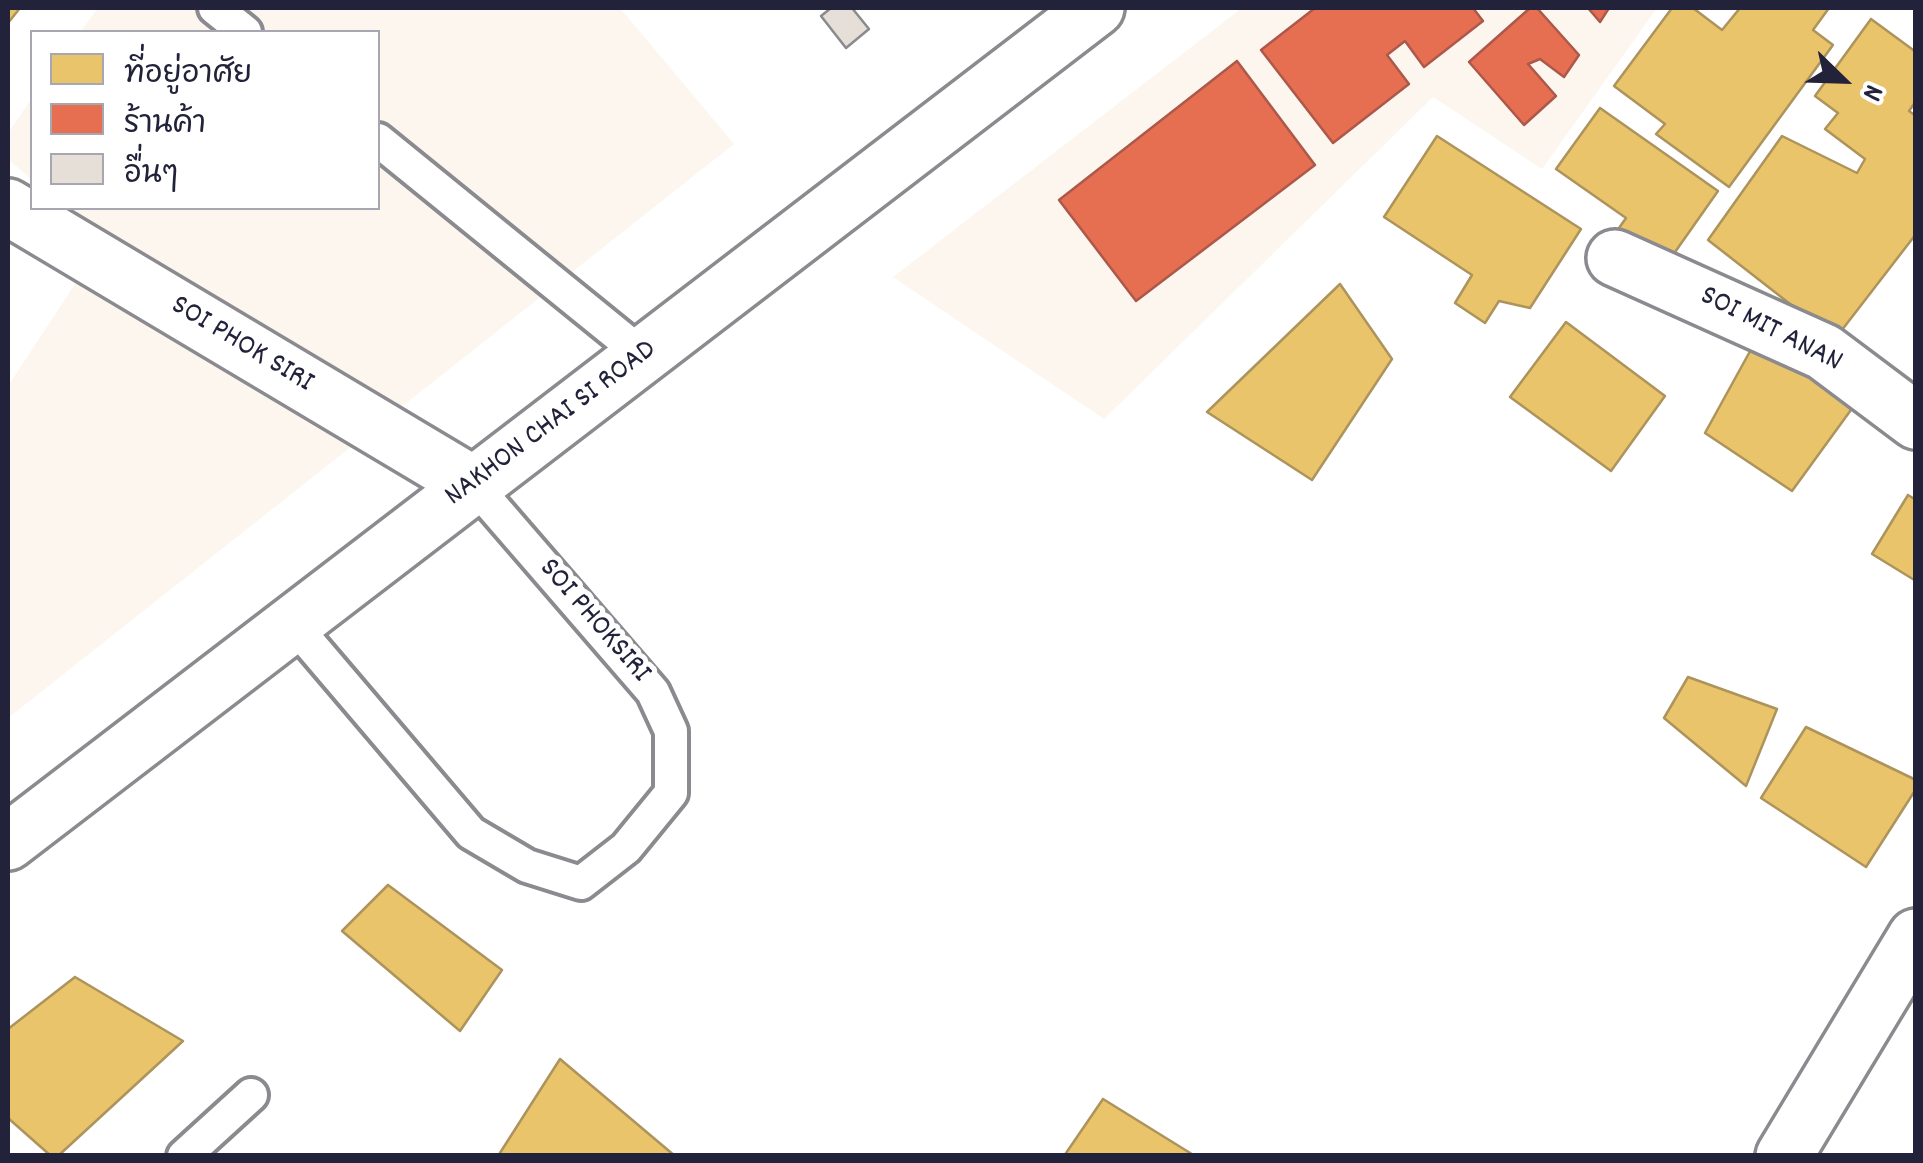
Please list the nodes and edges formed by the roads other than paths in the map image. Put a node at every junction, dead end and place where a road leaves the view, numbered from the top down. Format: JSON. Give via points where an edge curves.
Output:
{"nodes":[{"id":1,"x":215,"y":8,"type":"edge"},
{"id":2,"x":1096,"y":8,"type":"edge"},
{"id":3,"x":242,"y":30,"type":"edge"},
{"id":4,"x":380,"y":142,"type":"edge"},
{"id":5,"x":8,"y":207,"type":"edge"},
{"id":6,"x":1615,"y":258,"type":"dead end"},
{"id":7,"x":644,"y":356,"type":"junction"},
{"id":8,"x":1916,"y":421,"type":"edge"},
{"id":9,"x":474,"y":485,"type":"junction"},
{"id":10,"x":293,"y":624,"type":"junction"},
{"id":11,"x":8,"y":842,"type":"edge"},
{"id":12,"x":1916,"y":937,"type":"edge"},
{"id":13,"x":251,"y":1095,"type":"dead end"},
{"id":14,"x":184,"y":1156,"type":"edge"},
{"id":15,"x":1784,"y":1156,"type":"edge"}],
"edges":[{"from":1,"to":3,"type":"lane"},
{"from":2,"to":7,"type":"main road","name":"NAKHON CHAI SI ROAD"},
{"from":4,"to":7,"type":"lane"},
{"from":5,"to":9,"type":"main road","name":"SOI PHOK SIRI"},
{"from":6,"to":8,"type":"main road","name":"SOI MIT ANAN","via":[[1824,352]]},
{"from":7,"to":9,"type":"main road","name":"NAKHON CHAI SI ROAD"},
{"from":9,"to":10,"type":"main road","name":"NAKHON CHAI SI ROAD"},
{"from":9,"to":10,"type":"lane","name":"SOI PHOKSIRI","via":[[653,692],[670,731],[671,793],[626,848],[581,883],[527,866],[471,833]]},
{"from":10,"to":11,"type":"main road","name":"NAKHON CHAI SI ROAD"},
{"from":12,"to":15,"type":"main road"},
{"from":13,"to":14,"type":"lane"}]}
